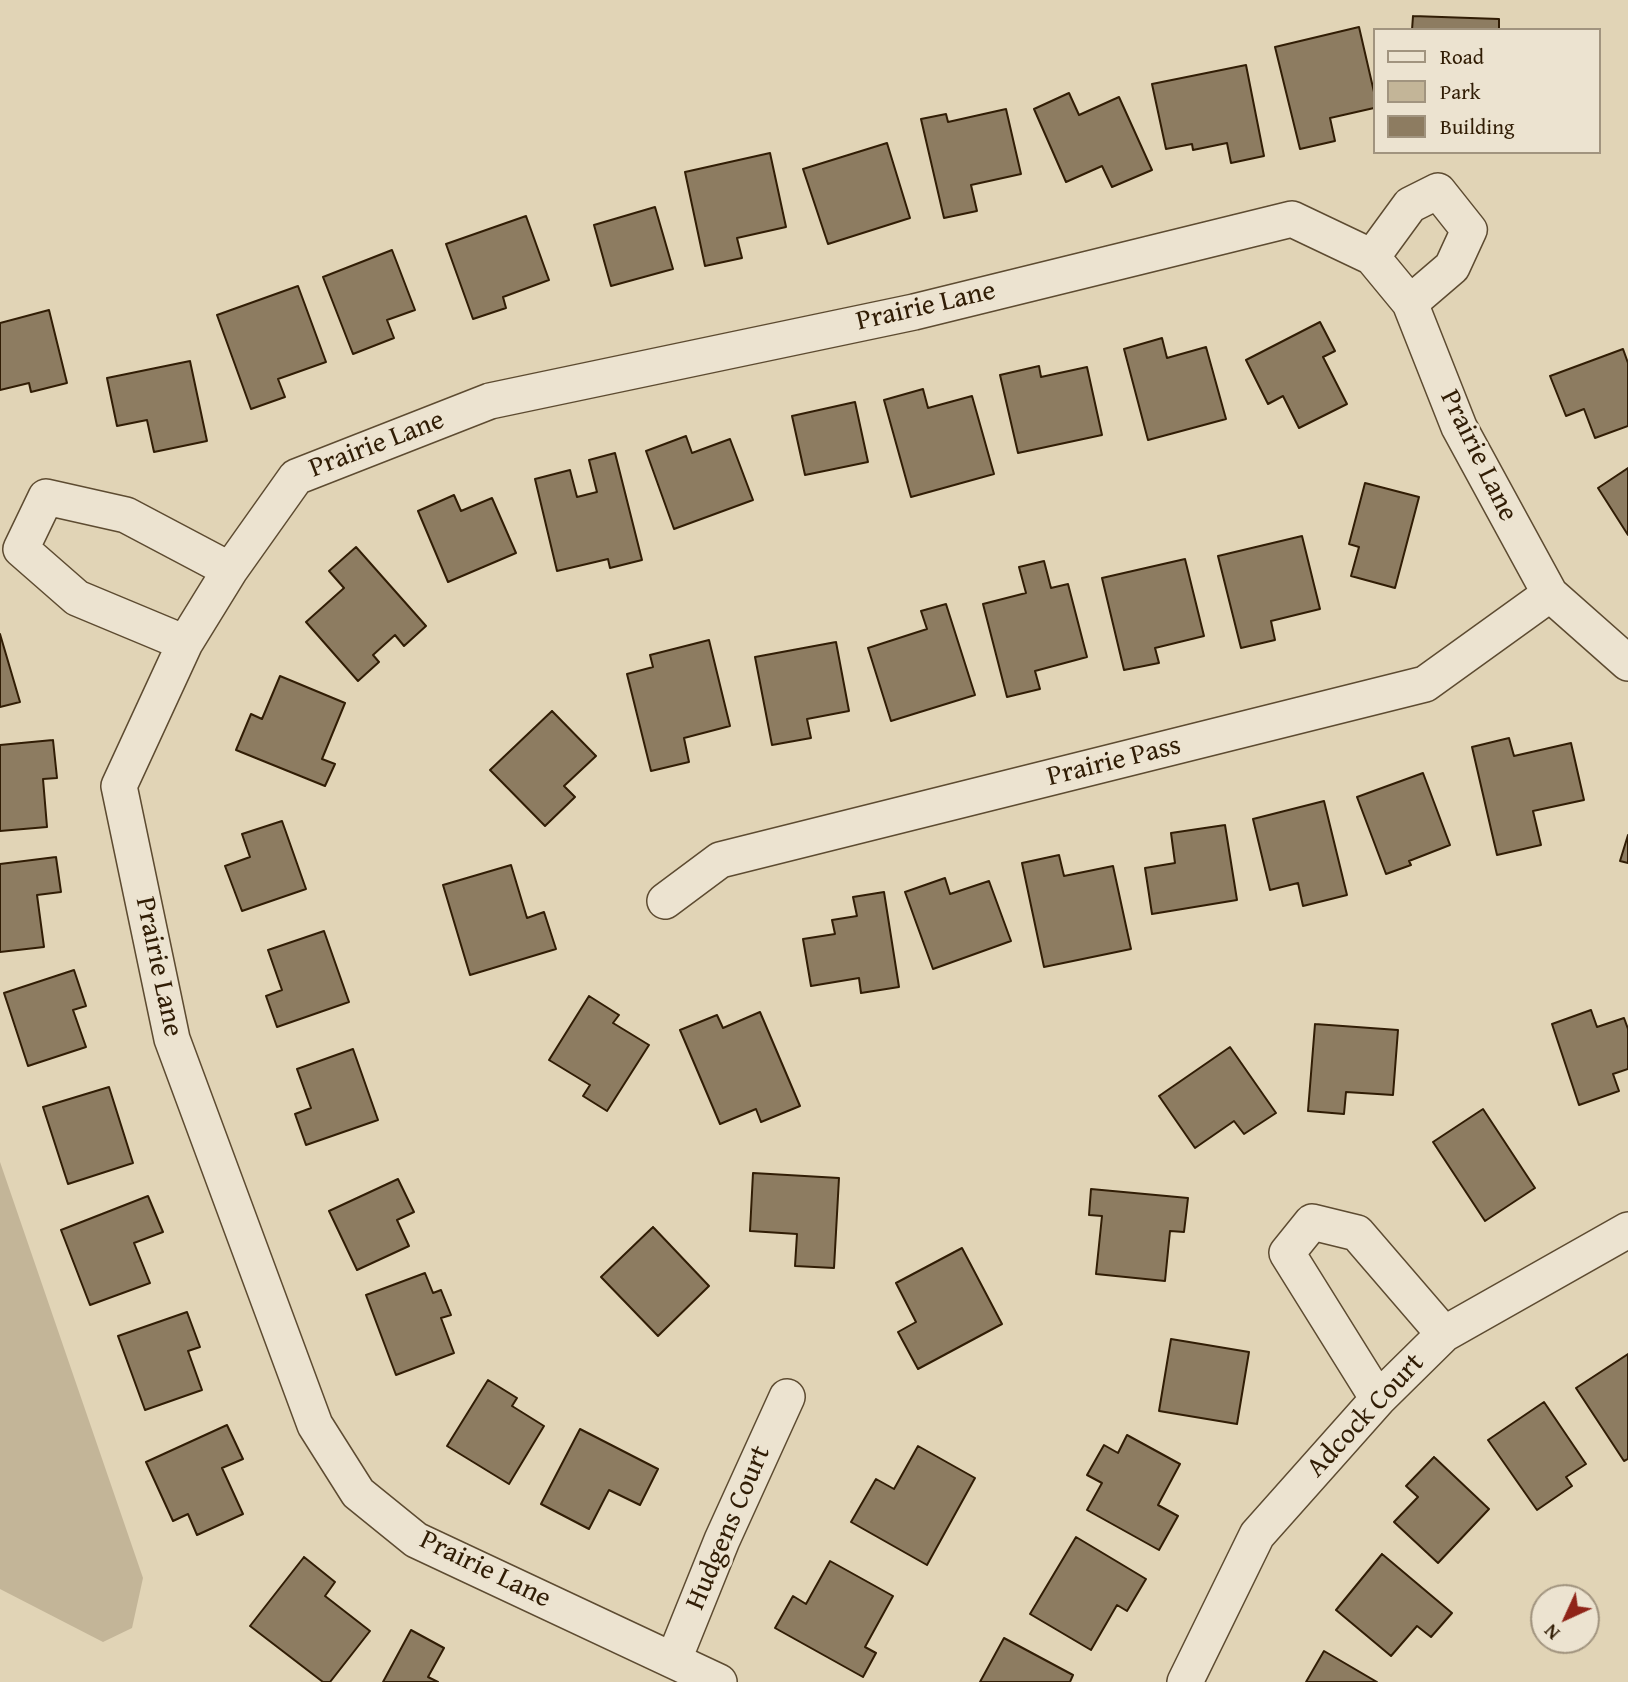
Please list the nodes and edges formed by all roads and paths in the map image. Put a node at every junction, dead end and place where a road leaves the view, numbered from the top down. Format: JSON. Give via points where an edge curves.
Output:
{"nodes":[{"id":1,"x":1372,"y":257,"type":"junction"},
{"id":2,"x":1410,"y":303,"type":"junction"},
{"id":3,"x":230,"y":570,"type":"junction"},
{"id":4,"x":1550,"y":594,"type":"junction"},
{"id":5,"x":185,"y":643,"type":"junction"},
{"id":6,"x":1628,"y":663,"type":"edge"},
{"id":7,"x":665,"y":901,"type":"dead end"},
{"id":8,"x":1628,"y":1230,"type":"edge"},
{"id":9,"x":1444,"y":1334,"type":"junction"},
{"id":10,"x":787,"y":1397,"type":"dead end"},
{"id":11,"x":1378,"y":1399,"type":"junction"},
{"id":12,"x":674,"y":1658,"type":"junction"},
{"id":13,"x":719,"y":1682,"type":"edge"},
{"id":14,"x":1185,"y":1682,"type":"edge"}],
"edges":[{"from":1,"to":2,"type":"street","name":"Prairie Lane"},
{"from":1,"to":2,"type":"street","via":[[1410,205],[1437,191],[1469,230],[1452,267]]},
{"from":1,"to":3,"type":"street","name":"Prairie Lane","via":[[1292,219],[914,312],[490,401],[296,477]]},
{"from":2,"to":4,"type":"street","name":"Prairie Lane","via":[[1459,428]]},
{"from":3,"to":5,"type":"street","name":"Prairie Lane"},
{"from":3,"to":5,"type":"street","via":[[126,515],[46,497],[22,549],[77,598]]},
{"from":4,"to":6,"type":"street","name":"Prairie Lane"},
{"from":4,"to":7,"type":"street","name":"Prairie Pass","via":[[1425,684],[720,860]]},
{"from":5,"to":12,"type":"street","name":"Prairie Lane","via":[[119,786],[172,1039],[315,1425],[358,1493],[416,1540]]},
{"from":8,"to":9,"type":"street","name":"Adcock Court"},
{"from":9,"to":11,"type":"street","name":"Adcock Court"},
{"from":9,"to":11,"type":"street","via":[[1357,1233],[1312,1222],[1287,1253]]},
{"from":10,"to":12,"type":"street","name":"Hudgens Court"},
{"from":11,"to":14,"type":"street","name":"Adcock Court","via":[[1257,1535]]},
{"from":12,"to":13,"type":"street","name":"Prairie Lane"}]}
